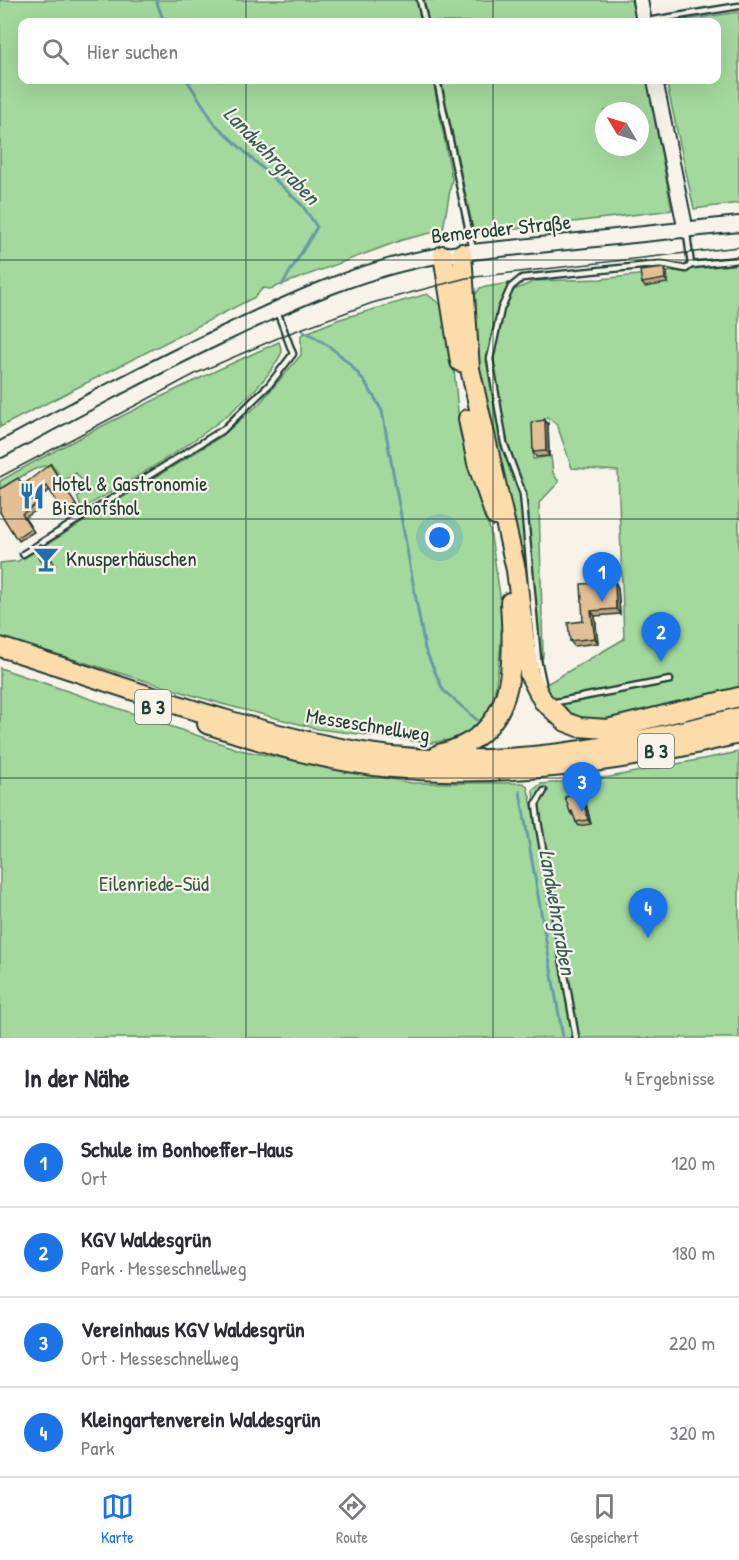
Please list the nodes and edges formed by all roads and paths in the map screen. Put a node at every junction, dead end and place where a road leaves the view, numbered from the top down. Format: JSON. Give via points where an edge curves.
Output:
{"nodes":[{"id":1,"x":420,"y":0,"type":"edge"},
{"id":2,"x":640,"y":0,"type":"edge"},
{"id":3,"x":739,"y":6,"type":"edge"},
{"id":4,"x":424,"y":18,"type":"edge"},
{"id":5,"x":643,"y":18,"type":"edge"},
{"id":6,"x":668,"y":18,"type":"edge"},
{"id":7,"x":438,"y":84,"type":"edge"},
{"id":8,"x":656,"y":84,"type":"edge"},
{"id":9,"x":739,"y":224,"type":"edge"},
{"id":10,"x":686,"y":231,"type":"junction"},
{"id":11,"x":468,"y":253,"type":"junction"},
{"id":12,"x":443,"y":255,"type":"junction"},
{"id":13,"x":739,"y":260,"type":"edge"},
{"id":14,"x":691,"y":265,"type":"junction"},
{"id":15,"x":276,"y":309,"type":"junction"},
{"id":16,"x":0,"y":450,"type":"edge"},
{"id":17,"x":24,"y":554,"type":"dead end"},
{"id":18,"x":0,"y":647,"type":"edge"},
{"id":19,"x":0,"y":658,"type":"edge"},
{"id":20,"x":670,"y":680,"type":"dead end"},
{"id":21,"x":543,"y":686,"type":"dead end"},
{"id":22,"x":550,"y":695,"type":"dead end"},
{"id":23,"x":739,"y":697,"type":"edge"},
{"id":24,"x":739,"y":717,"type":"edge"},
{"id":25,"x":739,"y":734,"type":"edge"},
{"id":26,"x":422,"y":758,"type":"junction"},
{"id":27,"x":544,"y":791,"type":"dead end"},
{"id":28,"x":576,"y":1038,"type":"edge"}],
"edges":[{"from":1,"to":4,"type":"lane"},
{"from":2,"to":5,"type":"main road"},
{"from":3,"to":6,"type":"lane"},
{"from":7,"to":11,"type":"lane"},
{"from":8,"to":10,"type":"main road"},
{"from":9,"to":10,"type":"main road","name":"Bemeroder Straße"},
{"from":10,"to":11,"type":"main road","name":"Bemeroder Straße"},
{"from":10,"to":14,"type":"lane"},
{"from":11,"to":12,"type":"main road","name":"Bemeroder Straße"},
{"from":11,"to":23,"type":"highway","via":[[470,369],[516,570],[530,674],[543,701],[566,722],[607,729]]},
{"from":12,"to":15,"type":"main road","name":"Bemeroder Straße","via":[[394,263]]},
{"from":12,"to":26,"type":"highway","via":[[468,420],[477,464],[495,514],[509,588],[512,656],[509,691],[484,733],[452,751]]},
{"from":13,"to":14,"type":"lane"},
{"from":14,"to":21,"type":"lane","via":[[686,269],[661,264],[522,278],[511,287],[501,309],[490,359],[504,443],[523,494]]},
{"from":15,"to":16,"type":"main road","name":"Bemeroder Straße","via":[[142,374]]},
{"from":15,"to":17,"type":"lane","via":[[293,354],[254,400],[224,429]]},
{"from":18,"to":26,"type":"highway","name":"Messeschnellweg","number":"B 3","via":[[312,742]]},
{"from":19,"to":25,"type":"highway","name":"Messeschnellweg","number":"B 3","via":[[267,744],[373,766],[478,772],[525,770],[622,758]]},
{"from":20,"to":22,"type":"lane","via":[[557,704]]},
{"from":24,"to":26,"type":"highway","name":"Messeschnellweg","number":"B 3","via":[[620,743],[526,757]]},
{"from":27,"to":28,"type":"lane","via":[[536,804],[538,821]]}]}
